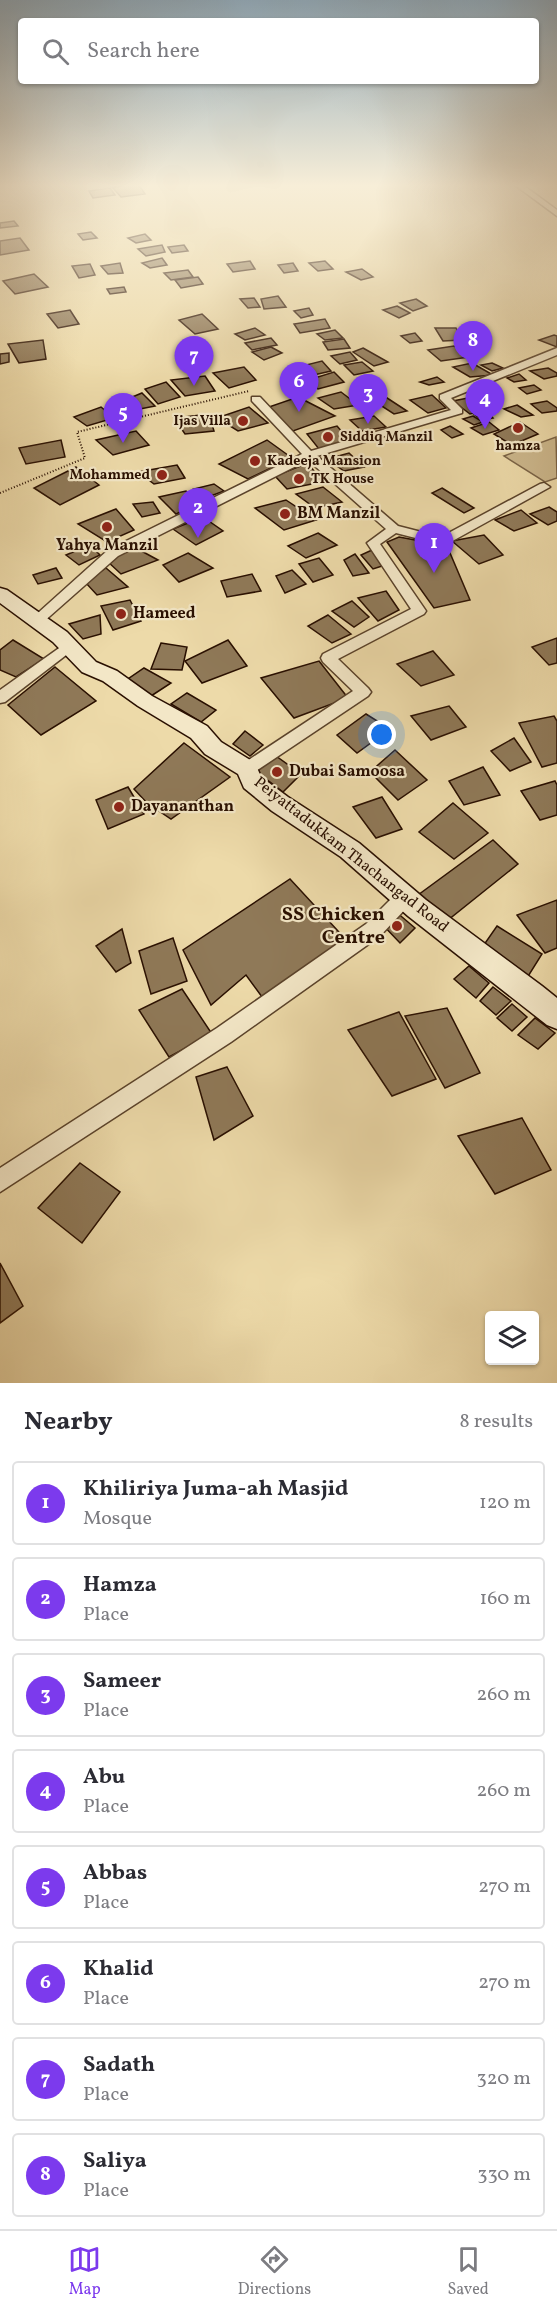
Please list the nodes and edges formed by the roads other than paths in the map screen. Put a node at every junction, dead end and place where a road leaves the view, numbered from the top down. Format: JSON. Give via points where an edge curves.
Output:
{"nodes":[{"id":1,"x":557,"y":351,"type":"edge"},
{"id":2,"x":254,"y":394,"type":"road end"},
{"id":3,"x":309,"y":455,"type":"junction"},
{"id":4,"x":543,"y":487,"type":"dead end"},
{"id":5,"x":394,"y":529,"type":"junction"},
{"id":6,"x":0,"y":594,"type":"edge"},
{"id":7,"x":36,"y":621,"type":"junction"},
{"id":8,"x":69,"y":646,"type":"junction"},
{"id":9,"x":0,"y":698,"type":"edge"},
{"id":10,"x":248,"y":769,"type":"junction"},
{"id":11,"x":405,"y":897,"type":"junction"},
{"id":12,"x":557,"y":1016,"type":"edge"},
{"id":13,"x":0,"y":1181,"type":"edge"}],
"edges":[{"from":1,"to":3,"type":"street","via":[[444,397],[458,411]]},
{"from":2,"to":3,"type":"street"},
{"from":3,"to":5,"type":"street"},
{"from":3,"to":7,"type":"street","via":[[113,553]]},
{"from":4,"to":5,"type":"street","via":[[443,541]]},
{"from":5,"to":10,"type":"street","via":[[373,543],[419,611],[328,658],[363,692]]},
{"from":6,"to":7,"type":"main road","name":"Peiyattadukkam Thachangad Road"},
{"from":7,"to":8,"type":"main road","name":"Peiyattadukkam Thachangad Road"},
{"from":8,"to":9,"type":"street"},
{"from":8,"to":10,"type":"main road","name":"Peiyattadukkam Thachangad Road","via":[[89,667],[185,723],[213,748]]},
{"from":10,"to":11,"type":"main road","name":"Peiyattadukkam Thachangad Road","via":[[252,782],[350,850]]},
{"from":11,"to":12,"type":"main road","name":"Peiyattadukkam Thachangad Road"},
{"from":11,"to":13,"type":"street","via":[[373,930],[224,1035]]}]}
